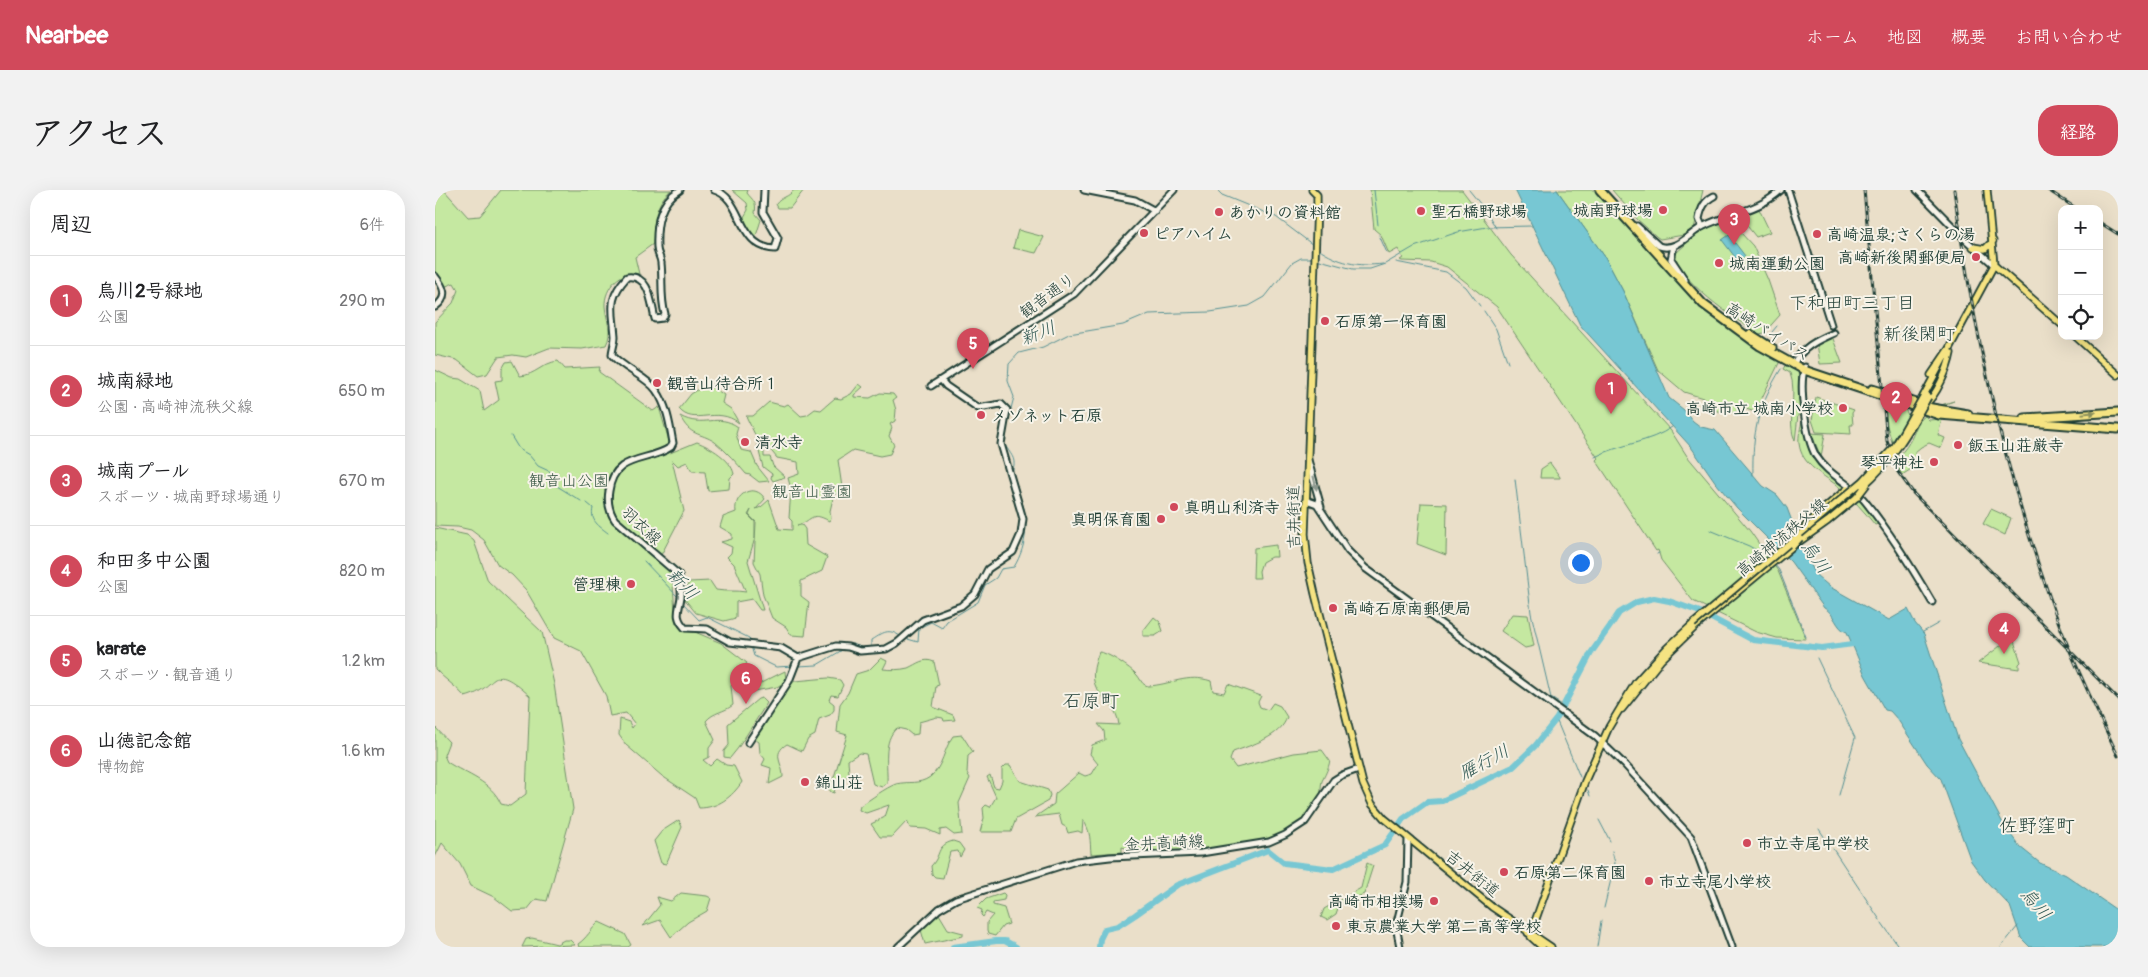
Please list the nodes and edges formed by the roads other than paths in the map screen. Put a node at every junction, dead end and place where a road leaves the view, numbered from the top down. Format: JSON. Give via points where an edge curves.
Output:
{"nodes":[{"id":1,"x":681,"y":190,"type":"edge"},
{"id":2,"x":714,"y":190,"type":"edge"},
{"id":3,"x":764,"y":190,"type":"edge"},
{"id":4,"x":1084,"y":190,"type":"edge"},
{"id":5,"x":1173,"y":190,"type":"edge"},
{"id":6,"x":1600,"y":190,"type":"edge"},
{"id":7,"x":1605,"y":190,"type":"edge"},
{"id":8,"x":1781,"y":190,"type":"edge"},
{"id":9,"x":1788,"y":190,"type":"edge"},
{"id":10,"x":1917,"y":190,"type":"edge"},
{"id":11,"x":1987,"y":190,"type":"edge"},
{"id":12,"x":1315,"y":192,"type":"edge"},
{"id":13,"x":1714,"y":196,"type":"dead end"},
{"id":14,"x":1155,"y":211,"type":"junction"},
{"id":15,"x":1637,"y":226,"type":"junction"},
{"id":16,"x":1702,"y":226,"type":"junction"},
{"id":17,"x":1993,"y":240,"type":"junction"},
{"id":18,"x":1674,"y":246,"type":"junction"},
{"id":19,"x":1973,"y":247,"type":"junction"},
{"id":20,"x":1994,"y":265,"type":"junction"},
{"id":21,"x":435,"y":276,"type":"edge"},
{"id":22,"x":1685,"y":280,"type":"junction"},
{"id":23,"x":435,"y":307,"type":"edge"},
{"id":24,"x":2058,"y":321,"type":"edge"},
{"id":25,"x":1831,"y":325,"type":"dead end"},
{"id":26,"x":1834,"y":333,"type":"dead end"},
{"id":27,"x":2079,"y":340,"type":"edge"},
{"id":28,"x":1952,"y":346,"type":"junction"},
{"id":29,"x":1794,"y":363,"type":"junction"},
{"id":30,"x":1805,"y":369,"type":"junction"},
{"id":31,"x":2118,"y":375,"type":"edge"},
{"id":32,"x":941,"y":380,"type":"junction"},
{"id":33,"x":931,"y":386,"type":"dead end"},
{"id":34,"x":1926,"y":396,"type":"junction"},
{"id":35,"x":1921,"y":406,"type":"junction"},
{"id":36,"x":2118,"y":412,"type":"edge"},
{"id":37,"x":2027,"y":420,"type":"junction"},
{"id":38,"x":2118,"y":425,"type":"edge"},
{"id":39,"x":2118,"y":429,"type":"edge"},
{"id":40,"x":1907,"y":430,"type":"junction"},
{"id":41,"x":2118,"y":434,"type":"edge"},
{"id":42,"x":1307,"y":457,"type":"junction"},
{"id":43,"x":1306,"y":500,"type":"junction"},
{"id":44,"x":1321,"y":510,"type":"junction"},
{"id":45,"x":1799,"y":535,"type":"junction"},
{"id":46,"x":1793,"y":546,"type":"junction"},
{"id":47,"x":1932,"y":602,"type":"dead end"},
{"id":48,"x":1694,"y":626,"type":"junction"},
{"id":49,"x":798,"y":658,"type":"junction"},
{"id":50,"x":1601,"y":742,"type":"junction"},
{"id":51,"x":748,"y":743,"type":"dead end"},
{"id":52,"x":1359,"y":770,"type":"junction"},
{"id":53,"x":1408,"y":839,"type":"junction"},
{"id":54,"x":1528,"y":933,"type":"junction"},
{"id":55,"x":898,"y":947,"type":"edge"},
{"id":56,"x":1400,"y":947,"type":"edge"},
{"id":57,"x":1542,"y":947,"type":"edge"},
{"id":58,"x":1551,"y":947,"type":"edge"},
{"id":59,"x":1732,"y":947,"type":"edge"}],
"edges":[{"from":1,"to":49,"type":"street","name":"羽衣線","via":[[672,195],[658,217],[657,250],[661,263],[663,318],[655,319],[649,292],[640,278],[633,276],[623,281],[611,304],[615,338],[612,355],[656,389],[666,410],[673,443],[660,453],[637,458],[617,471],[609,488],[608,506],[622,528],[679,575],[681,597],[676,612],[685,628],[702,628],[730,642],[781,648]]},
{"from":2,"to":3,"type":"street","via":[[730,202],[758,245],[775,249],[779,243],[763,212]]},
{"from":4,"to":14,"type":"street","via":[[1135,200]]},
{"from":5,"to":14,"type":"street","name":"観音通り"},
{"from":6,"to":29,"type":"highway","name":"高崎バイパス","via":[[1703,304],[1740,333]]},
{"from":7,"to":15,"type":"highway","name":"高崎バイパス"},
{"from":8,"to":16,"type":"street","via":[[1752,209]]},
{"from":9,"to":25,"type":"street"},
{"from":10,"to":19,"type":"street"},
{"from":11,"to":17,"type":"main road"},
{"from":12,"to":42,"type":"main road","name":"吉井街道"},
{"from":13,"to":16,"type":"street","via":[[1706,200],[1700,214]]},
{"from":14,"to":32,"type":"street","name":"観音通り","via":[[1074,294]]},
{"from":15,"to":18,"type":"street","via":[[1659,246]]},
{"from":15,"to":22,"type":"highway","name":"高崎バイパス"},
{"from":16,"to":18,"type":"street"},
{"from":17,"to":19,"type":"main road","via":[[1985,249]]},
{"from":17,"to":20,"type":"main road"},
{"from":18,"to":22,"type":"street","via":[[1671,259]]},
{"from":19,"to":20,"type":"street"},
{"from":20,"to":24,"type":"main road"},
{"from":20,"to":28,"type":"main road","name":"高崎神流秩父線"},
{"from":21,"to":23,"type":"street","via":[[444,288],[444,294]]},
{"from":22,"to":29,"type":"highway","name":"高崎バイパス","via":[[1732,322]]},
{"from":26,"to":29,"type":"street","via":[[1815,342]]},
{"from":27,"to":31,"type":"main road"},
{"from":28,"to":34,"type":"main road","name":"高崎神流秩父線"},
{"from":28,"to":35,"type":"main road","via":[[1935,367]]},
{"from":28,"to":35,"type":"main road","via":[[1947,368],[1929,402]]},
{"from":29,"to":30,"type":"highway","name":"高崎バイパス"},
{"from":30,"to":35,"type":"highway","name":"高崎バイパス"},
{"from":30,"to":47,"type":"street","via":[[1806,425],[1816,456],[1864,501],[1908,561]]},
{"from":32,"to":33,"type":"street","name":"観音通り"},
{"from":32,"to":49,"type":"street","via":[[978,408],[1001,404],[1007,410],[1001,444],[1023,519],[1017,546],[988,569],[975,594],[961,606],[923,620],[897,643],[877,651],[836,646]]},
{"from":34,"to":45,"type":"main road","name":"高崎神流秩父線","bridge":true,"via":[[1876,467]]},
{"from":34,"to":46,"type":"main road","name":"高崎神流秩父線","bridge":true,"via":[[1904,440],[1881,469]]},
{"from":35,"to":37,"type":"highway","name":"高崎バイパス","via":[[1957,418]]},
{"from":35,"to":40,"type":"main road"},
{"from":37,"to":36,"type":"highway","one_way":true},
{"from":37,"to":38,"type":"highway","name":"高崎バイパス"},
{"from":37,"to":39,"type":"highway","name":"高崎バイパス"},
{"from":37,"to":41,"type":"highway","via":[[2050,428]]},
{"from":40,"to":45,"type":"main road","bridge":true,"via":[[1876,469],[1814,517]]},
{"from":40,"to":46,"type":"main road","bridge":true,"via":[[1892,455],[1857,497]]},
{"from":42,"to":43,"type":"main road","name":"吉井街道"},
{"from":42,"to":44,"type":"street","one_way":true},
{"from":43,"to":44,"type":"street","via":[[1317,504]]},
{"from":43,"to":52,"type":"main road","name":"吉井街道","via":[[1308,563]]},
{"from":44,"to":50,"type":"street","via":[[1348,551],[1365,568]]},
{"from":45,"to":48,"type":"main road","name":"高崎神流秩父線","bridge":true},
{"from":46,"to":48,"type":"main road","name":"高崎神流秩父線","bridge":true},
{"from":48,"to":50,"type":"main road","name":"高崎神流秩父線","via":[[1667,648],[1636,682]]},
{"from":49,"to":51,"type":"street","via":[[789,681]]},
{"from":50,"to":54,"type":"main road","name":"高崎神流秩父線","via":[[1533,927]]},
{"from":50,"to":59,"type":"street","via":[[1691,837]]},
{"from":52,"to":53,"type":"main road","name":"吉井街道","via":[[1372,804]]},
{"from":52,"to":55,"type":"street","name":"金井高崎線","via":[[1334,780],[1305,822],[1269,842],[1201,853],[1076,861],[979,890],[946,904]]},
{"from":53,"to":54,"type":"main road","name":"吉井街道"},
{"from":53,"to":56,"type":"street","via":[[1407,882],[1396,926]]},
{"from":54,"to":57,"type":"main road","name":"吉井街道"},
{"from":54,"to":58,"type":"main road","name":"吉井街道"}]}
